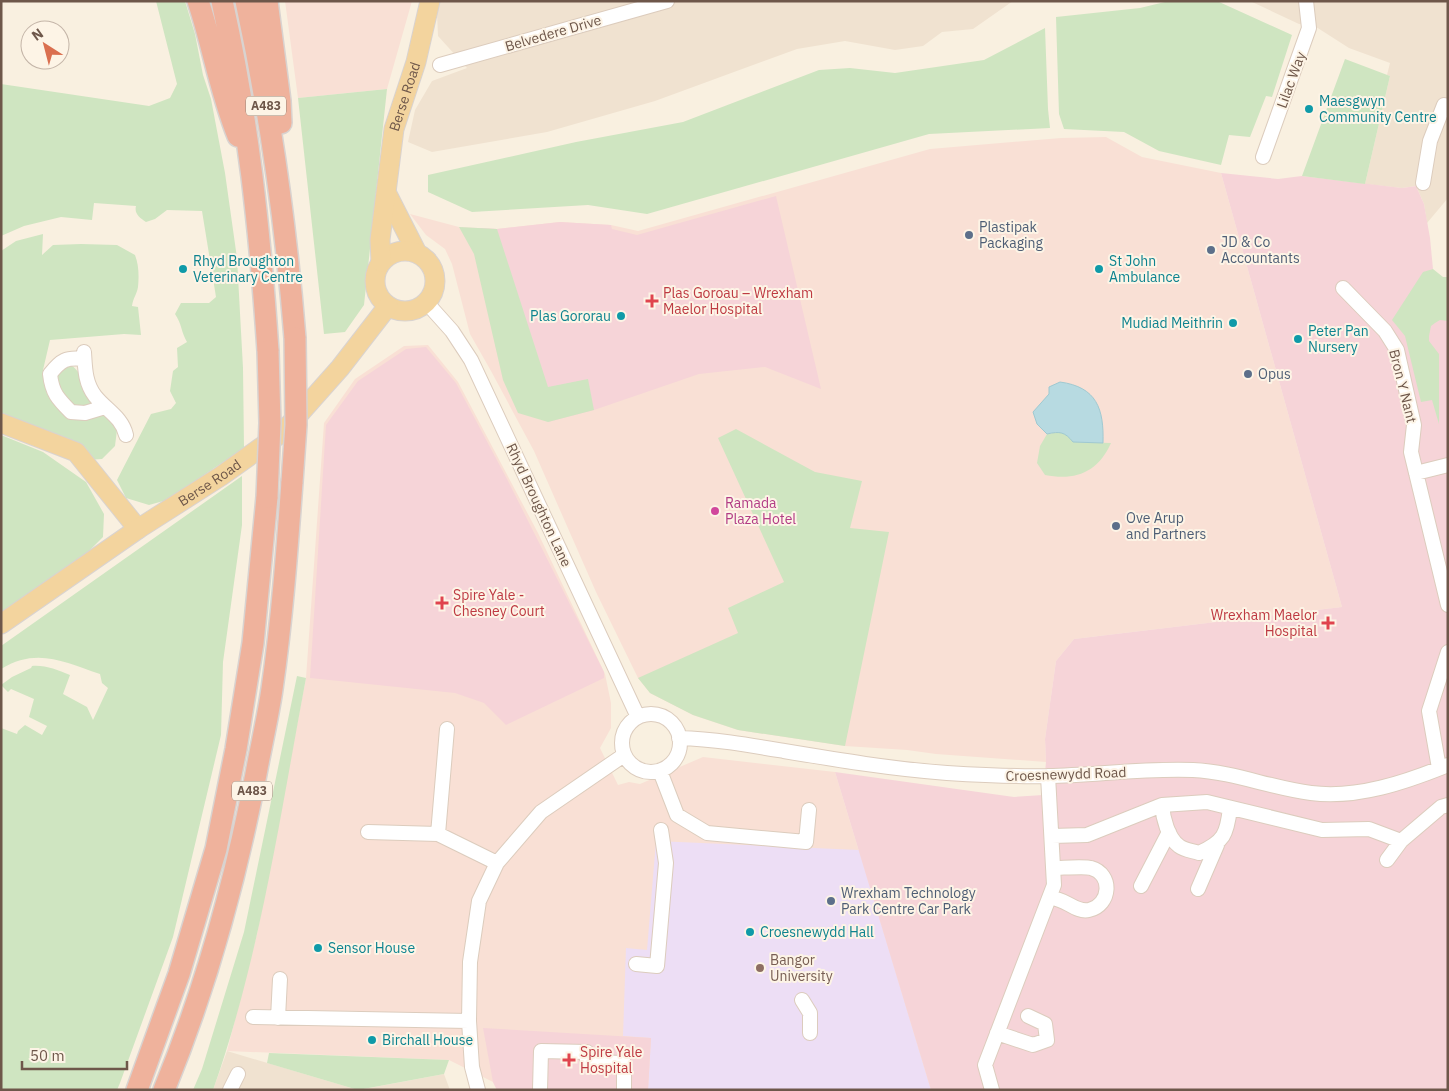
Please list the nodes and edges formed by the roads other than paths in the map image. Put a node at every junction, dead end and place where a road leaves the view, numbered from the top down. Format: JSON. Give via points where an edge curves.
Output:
{"nodes":[{"id":1,"x":198,"y":1,"type":"edge"},
{"id":2,"x":222,"y":1,"type":"edge"},
{"id":3,"x":246,"y":1,"type":"edge"},
{"id":4,"x":267,"y":1,"type":"edge"},
{"id":5,"x":430,"y":1,"type":"edge"},
{"id":6,"x":667,"y":1,"type":"edge"},
{"id":7,"x":1306,"y":1,"type":"edge"},
{"id":8,"x":440,"y":65,"type":"dead end"},
{"id":9,"x":1446,"y":105,"type":"edge"},
{"id":10,"x":1263,"y":157,"type":"dead end"},
{"id":11,"x":252,"y":171,"type":"junction"},
{"id":12,"x":1423,"y":183,"type":"dead end"},
{"id":13,"x":387,"y":194,"type":"junction"},
{"id":14,"x":282,"y":212,"type":"junction"},
{"id":15,"x":417,"y":252,"type":"junction"},
{"id":16,"x":381,"y":262,"type":"junction"},
{"id":17,"x":1343,"y":288,"type":"dead end"},
{"id":18,"x":426,"y":302,"type":"junction"},
{"id":19,"x":388,"y":306,"type":"junction"},
{"id":20,"x":105,"y":407,"type":"junction"},
{"id":21,"x":1,"y":423,"type":"edge"},
{"id":22,"x":126,"y":435,"type":"dead end"},
{"id":23,"x":1448,"y":465,"type":"edge"},
{"id":24,"x":1416,"y":473,"type":"junction"},
{"id":25,"x":138,"y":529,"type":"junction"},
{"id":26,"x":1448,"y":605,"type":"edge"},
{"id":27,"x":1,"y":624,"type":"edge"},
{"id":28,"x":1448,"y":652,"type":"edge"},
{"id":29,"x":638,"y":717,"type":"junction"},
{"id":30,"x":448,"y":729,"type":"dead end"},
{"id":31,"x":679,"y":738,"type":"junction"},
{"id":32,"x":624,"y":755,"type":"junction"},
{"id":33,"x":1444,"y":766,"type":"edge"},
{"id":34,"x":660,"y":771,"type":"junction"},
{"id":35,"x":1048,"y":776,"type":"junction"},
{"id":36,"x":1162,"y":805,"type":"junction"},
{"id":37,"x":1448,"y":805,"type":"edge"},
{"id":38,"x":1230,"y":808,"type":"junction"},
{"id":39,"x":809,"y":810,"type":"dead end"},
{"id":40,"x":661,"y":830,"type":"dead end"},
{"id":41,"x":368,"y":832,"type":"dead end"},
{"id":42,"x":1169,"y":832,"type":"junction"},
{"id":43,"x":438,"y":834,"type":"junction"},
{"id":44,"x":1052,"y":836,"type":"junction"},
{"id":45,"x":1401,"y":841,"type":"junction"},
{"id":46,"x":1216,"y":845,"type":"junction"},
{"id":47,"x":1387,"y":860,"type":"dead end"},
{"id":48,"x":497,"y":862,"type":"junction"},
{"id":49,"x":1053,"y":868,"type":"junction"},
{"id":50,"x":1141,"y":886,"type":"dead end"},
{"id":51,"x":1198,"y":889,"type":"dead end"},
{"id":52,"x":1050,"y":898,"type":"junction"},
{"id":53,"x":636,"y":964,"type":"dead end"},
{"id":54,"x":280,"y":978,"type":"dead end"},
{"id":55,"x":802,"y":1000,"type":"dead end"},
{"id":56,"x":1028,"y":1016,"type":"dead end"},
{"id":57,"x":252,"y":1017,"type":"dead end"},
{"id":58,"x":278,"y":1018,"type":"junction"},
{"id":59,"x":469,"y":1021,"type":"junction"},
{"id":60,"x":810,"y":1032,"type":"dead end"},
{"id":61,"x":997,"y":1033,"type":"junction"},
{"id":62,"x":238,"y":1074,"type":"dead end"},
{"id":63,"x":137,"y":1090,"type":"edge"},
{"id":64,"x":164,"y":1090,"type":"edge"},
{"id":65,"x":230,"y":1090,"type":"edge"},
{"id":66,"x":478,"y":1090,"type":"edge"},
{"id":67,"x":540,"y":1090,"type":"edge"},
{"id":68,"x":624,"y":1090,"type":"edge"},
{"id":69,"x":992,"y":1090,"type":"edge"}],
"edges":[{"from":1,"to":11,"type":"highway","number":"A483","via":[[227,109]]},
{"from":2,"to":11,"type":"highway","number":"A483"},
{"from":3,"to":14,"type":"highway","number":"A483"},
{"from":4,"to":14,"type":"highway","number":"A483","via":[[280,101]]},
{"from":5,"to":13,"type":"main road","name":"Berse Road","via":[[416,62],[394,129]]},
{"from":6,"to":8,"type":"street","name":"Belvedere Drive"},
{"from":7,"to":10,"type":"street","name":"Lilac Way","via":[[1309,28]]},
{"from":9,"to":12,"type":"street","via":[[1430,141]]},
{"from":11,"to":63,"type":"highway","number":"A483","bridge":true,"via":[[262,259],[270,423],[268,497],[253,643],[216,850],[179,974]]},
{"from":13,"to":15,"type":"main road"},
{"from":13,"to":16,"type":"main road","name":"Berse Road","via":[[380,240]]},
{"from":14,"to":64,"type":"highway","number":"A483","bridge":true,"via":[[295,338],[296,425],[272,690],[222,925]]},
{"from":15,"to":16,"type":"main road","via":[[397,251]]},
{"from":15,"to":18,"type":"main road","via":[[426,258],[435,275],[435,285]]},
{"from":16,"to":19,"type":"main road","via":[[376,271],[376,290]]},
{"from":17,"to":24,"type":"street","name":"Bron Y Nant","via":[[1385,331],[1397,350],[1414,425],[1411,452]]},
{"from":18,"to":19,"type":"main road","via":[[408,311]]},
{"from":18,"to":29,"type":"street","name":"Rhyd Broughton Lane","via":[[452,330],[471,360]]},
{"from":19,"to":25,"type":"main road","name":"Berse Road","via":[[340,368],[284,431]]},
{"from":20,"to":20,"type":"street","via":[[85,376],[84,355],[60,362],[50,374],[52,388],[71,412],[85,413]]},
{"from":20,"to":22,"type":"street","via":[[125,428]]},
{"from":21,"to":25,"type":"main road","via":[[76,452]]},
{"from":23,"to":24,"type":"street"},
{"from":24,"to":26,"type":"street","name":"Bron Y Nant"},
{"from":25,"to":27,"type":"main road","name":"Berse Road"},
{"from":28,"to":33,"type":"street","via":[[1429,711]]},
{"from":29,"to":31,"type":"street","via":[[655,714],[664,717],[671,722]]},
{"from":29,"to":32,"type":"street","via":[[625,729],[622,738]]},
{"from":30,"to":43,"type":"street"},
{"from":31,"to":34,"type":"street","via":[[678,754],[667,768]]},
{"from":31,"to":35,"type":"street","name":"Croesnewydd Road","via":[[707,739],[944,773]]},
{"from":32,"to":34,"type":"street","via":[[642,772]]},
{"from":32,"to":48,"type":"street","via":[[541,812]]},
{"from":33,"to":35,"type":"street","name":"Croesnewydd Road","via":[[1401,782],[1338,794],[1312,793],[1231,774],[1177,769]]},
{"from":34,"to":39,"type":"street","via":[[677,815],[706,833],[806,842]]},
{"from":35,"to":44,"type":"street"},
{"from":36,"to":38,"type":"street","via":[[1207,802]]},
{"from":36,"to":42,"type":"street","via":[[1163,819]]},
{"from":36,"to":44,"type":"street","via":[[1087,835]]},
{"from":37,"to":45,"type":"street","via":[[1441,807]]},
{"from":38,"to":45,"type":"street","via":[[1322,830],[1369,829]]},
{"from":38,"to":46,"type":"street","via":[[1228,826]]},
{"from":40,"to":53,"type":"street","via":[[666,863],[657,966]]},
{"from":41,"to":43,"type":"street"},
{"from":42,"to":46,"type":"street","via":[[1179,846],[1199,853]]},
{"from":42,"to":50,"type":"street"},
{"from":43,"to":48,"type":"street"},
{"from":44,"to":49,"type":"street"},
{"from":45,"to":47,"type":"street"},
{"from":46,"to":51,"type":"street"},
{"from":48,"to":59,"type":"street","via":[[478,901],[470,962]]},
{"from":49,"to":52,"type":"street","via":[[1054,885]]},
{"from":49,"to":52,"type":"street","via":[[1091,867],[1103,875],[1107,889],[1102,902],[1090,910]]},
{"from":52,"to":61,"type":"street"},
{"from":54,"to":58,"type":"street"},
{"from":55,"to":60,"type":"street","via":[[810,1013]]},
{"from":56,"to":61,"type":"street","via":[[1045,1024],[1047,1040],[1033,1046]]},
{"from":57,"to":58,"type":"street"},
{"from":58,"to":59,"type":"street"},
{"from":59,"to":66,"type":"street","via":[[472,1068]]},
{"from":61,"to":69,"type":"street","via":[[984,1065]]},
{"from":62,"to":65,"type":"street"},
{"from":67,"to":68,"type":"street","via":[[541,1051],[587,1052],[587,1062],[624,1062]]}]}
